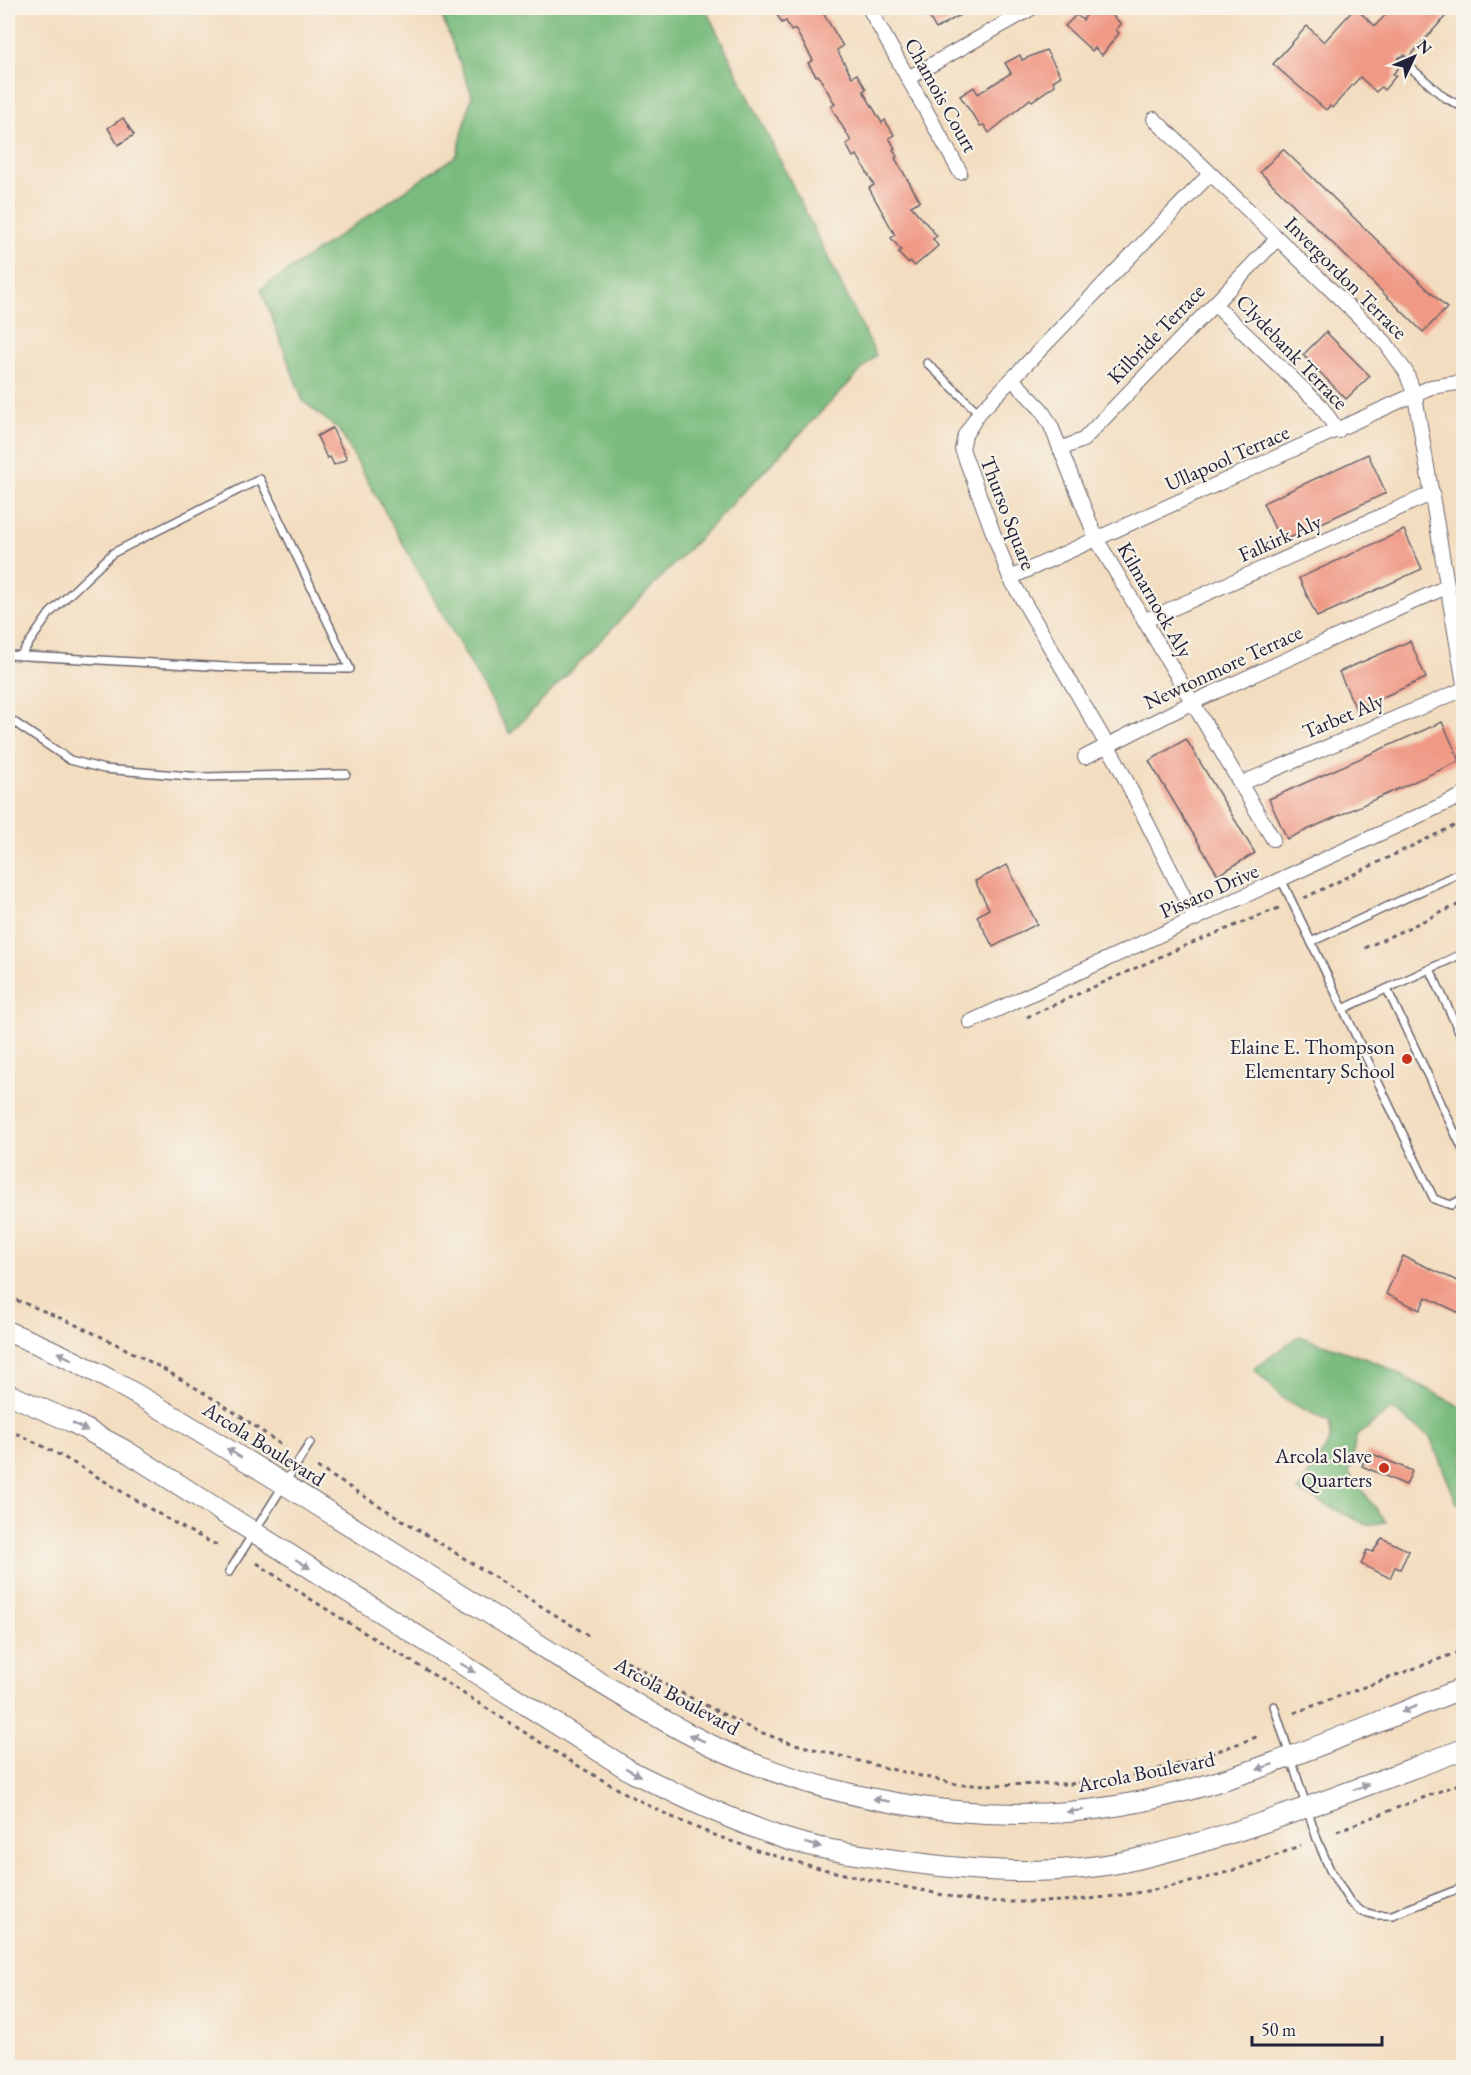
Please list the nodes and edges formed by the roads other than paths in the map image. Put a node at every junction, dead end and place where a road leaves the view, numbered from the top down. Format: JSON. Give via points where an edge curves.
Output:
{"nodes":[{"id":1,"x":868,"y":8,"type":"edge"},
{"id":2,"x":1032,"y":8,"type":"edge"},
{"id":3,"x":1403,"y":62,"type":"dead end"},
{"id":4,"x":908,"y":78,"type":"junction"},
{"id":5,"x":1464,"y":108,"type":"edge"},
{"id":6,"x":1154,"y":119,"type":"dead end"},
{"id":7,"x":960,"y":172,"type":"dead end"},
{"id":8,"x":1210,"y":174,"type":"junction"},
{"id":9,"x":1277,"y":239,"type":"junction"},
{"id":10,"x":1215,"y":304,"type":"junction"},
{"id":11,"x":927,"y":363,"type":"dead end"},
{"id":12,"x":1012,"y":379,"type":"junction"},
{"id":13,"x":1464,"y":382,"type":"edge"},
{"id":14,"x":1415,"y":396,"type":"junction"},
{"id":15,"x":979,"y":413,"type":"junction"},
{"id":16,"x":1338,"y":431,"type":"junction"},
{"id":17,"x":1060,"y":449,"type":"junction"},
{"id":18,"x":1433,"y":493,"type":"junction"},
{"id":19,"x":1097,"y":540,"type":"junction"},
{"id":20,"x":1010,"y":578,"type":"junction"},
{"id":21,"x":1446,"y":587,"type":"junction"},
{"id":22,"x":1144,"y":621,"type":"junction"},
{"id":23,"x":8,"y":656,"type":"edge"},
{"id":24,"x":20,"y":656,"type":"junction"},
{"id":25,"x":1464,"y":684,"type":"edge"},
{"id":26,"x":1464,"y":689,"type":"edge"},
{"id":27,"x":1191,"y":703,"type":"junction"},
{"id":28,"x":8,"y":718,"type":"edge"},
{"id":29,"x":1108,"y":745,"type":"junction"},
{"id":30,"x":1085,"y":757,"type":"dead end"},
{"id":31,"x":346,"y":774,"type":"dead end"},
{"id":32,"x":1240,"y":784,"type":"junction"},
{"id":33,"x":1464,"y":795,"type":"edge"},
{"id":34,"x":1273,"y":839,"type":"dead end"},
{"id":35,"x":1464,"y":871,"type":"edge"},
{"id":36,"x":1282,"y":881,"type":"junction"},
{"id":37,"x":1195,"y":919,"type":"junction"},
{"id":38,"x":1311,"y":942,"type":"junction"},
{"id":39,"x":1464,"y":953,"type":"edge"},
{"id":40,"x":1430,"y":969,"type":"junction"},
{"id":41,"x":1387,"y":989,"type":"junction"},
{"id":42,"x":1343,"y":1009,"type":"junction"},
{"id":43,"x":970,"y":1022,"type":"dead end"},
{"id":44,"x":1464,"y":1042,"type":"edge"},
{"id":45,"x":1464,"y":1152,"type":"edge"},
{"id":46,"x":1464,"y":1198,"type":"edge"},
{"id":47,"x":8,"y":1332,"type":"edge"},
{"id":48,"x":8,"y":1394,"type":"edge"},
{"id":49,"x":310,"y":1443,"type":"dead end"},
{"id":50,"x":284,"y":1484,"type":"junction"},
{"id":51,"x":254,"y":1533,"type":"junction"},
{"id":52,"x":229,"y":1572,"type":"dead end"},
{"id":53,"x":1464,"y":1688,"type":"edge"},
{"id":54,"x":1275,"y":1706,"type":"dead end"},
{"id":55,"x":1464,"y":1749,"type":"edge"},
{"id":56,"x":1290,"y":1757,"type":"junction"},
{"id":57,"x":1306,"y":1807,"type":"junction"},
{"id":58,"x":1464,"y":1887,"type":"edge"}],
"edges":[{"from":1,"to":4,"type":"street","name":"Chamois Court"},
{"from":2,"to":4,"type":"street"},
{"from":3,"to":5,"type":"lane","via":[[1444,98]]},
{"from":4,"to":7,"type":"street","name":"Chamois Court"},
{"from":6,"to":8,"type":"street","name":"Invergordon Terrace"},
{"from":8,"to":9,"type":"street","name":"Invergordon Terrace"},
{"from":8,"to":12,"type":"street","name":"Thurso Square"},
{"from":9,"to":10,"type":"street","name":"Kilbride Terrace"},
{"from":9,"to":14,"type":"street","name":"Invergordon Terrace","via":[[1384,342],[1406,372]]},
{"from":10,"to":16,"type":"street","name":"Clydebank Terrace","via":[[1320,405]]},
{"from":10,"to":17,"type":"street","name":"Kilbride Terrace","via":[[1083,440]]},
{"from":11,"to":15,"type":"lane"},
{"from":12,"to":15,"type":"street","name":"Thurso Square"},
{"from":12,"to":17,"type":"street","name":"Kilmarnock Aly","via":[[1041,409]]},
{"from":13,"to":14,"type":"street","name":"Ullapool Terrace","via":[[1431,387]]},
{"from":14,"to":16,"type":"street","name":"Ullapool Terrace"},
{"from":14,"to":18,"type":"street","name":"Invergordon Terrace"},
{"from":15,"to":20,"type":"street","name":"Thurso Square","via":[[962,448]]},
{"from":16,"to":19,"type":"street","name":"Ullapool Terrace"},
{"from":17,"to":19,"type":"street","name":"Kilmarnock Aly"},
{"from":18,"to":21,"type":"street","name":"Invergordon Terrace"},
{"from":18,"to":22,"type":"street","name":"Falkirk Aly"},
{"from":19,"to":20,"type":"street","name":"Ullapool Terrace"},
{"from":19,"to":22,"type":"street","name":"Kilmarnock Aly"},
{"from":20,"to":29,"type":"street","name":"Thurso Square"},
{"from":21,"to":25,"type":"street","name":"Invergordon Terrace"},
{"from":21,"to":27,"type":"street","name":"Newtonmore Terrace"},
{"from":22,"to":27,"type":"street","name":"Kilmarnock Aly"},
{"from":23,"to":24,"type":"lane"},
{"from":24,"to":24,"type":"lane","via":[[245,668],[350,669],[260,479],[113,553],[50,613]]},
{"from":26,"to":32,"type":"street","name":"Tarbet Aly"},
{"from":27,"to":29,"type":"street","name":"Newtonmore Terrace"},
{"from":27,"to":32,"type":"street","name":"Kilmarnock Aly"},
{"from":28,"to":31,"type":"lane","via":[[70,760],[104,769],[202,777]]},
{"from":29,"to":30,"type":"street","name":"Newtonmore Terrace"},
{"from":29,"to":37,"type":"street","name":"Thurso Square"},
{"from":32,"to":34,"type":"street","name":"Kilmarnock Aly"},
{"from":33,"to":36,"type":"street","name":"Pissaro Drive"},
{"from":35,"to":38,"type":"lane"},
{"from":36,"to":37,"type":"street","name":"Pissaro Drive"},
{"from":36,"to":38,"type":"lane"},
{"from":37,"to":43,"type":"street","name":"Pissaro Drive"},
{"from":38,"to":42,"type":"lane"},
{"from":39,"to":40,"type":"lane"},
{"from":40,"to":41,"type":"lane"},
{"from":40,"to":44,"type":"lane"},
{"from":41,"to":42,"type":"lane"},
{"from":41,"to":45,"type":"lane"},
{"from":42,"to":46,"type":"lane","via":[[1434,1199],[1451,1205]]},
{"from":50,"to":47,"type":"main road","name":"Arcola Boulevard","one_way":true,"via":[[142,1396],[50,1348]]},
{"from":48,"to":51,"type":"main road","one_way":true,"via":[[126,1451]]},
{"from":49,"to":50,"type":"lane"},
{"from":50,"to":51,"type":"lane"},
{"from":56,"to":50,"type":"main road","name":"Arcola Boulevard","one_way":true,"via":[[1235,1778],[1165,1796],[1056,1813],[946,1811],[825,1786],[756,1764],[685,1732]]},
{"from":51,"to":52,"type":"lane"},
{"from":51,"to":57,"type":"main road","one_way":true,"via":[[632,1772],[771,1834],[839,1852],[980,1871],[1050,1872],[1135,1860]]},
{"from":53,"to":56,"type":"main road","name":"Arcola Boulevard","one_way":true},
{"from":54,"to":56,"type":"lane"},
{"from":57,"to":55,"type":"main road","one_way":true},
{"from":56,"to":57,"type":"lane"},
{"from":57,"to":58,"type":"lane","via":[[1341,1891],[1361,1911],[1392,1915]]}]}
